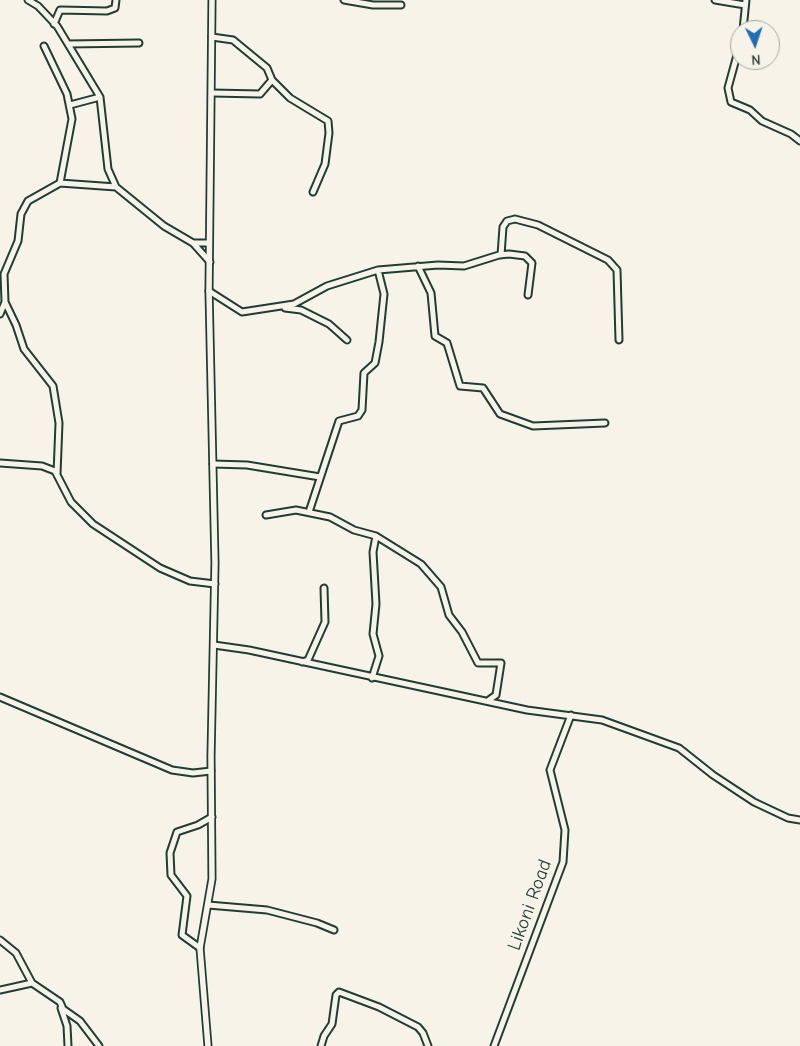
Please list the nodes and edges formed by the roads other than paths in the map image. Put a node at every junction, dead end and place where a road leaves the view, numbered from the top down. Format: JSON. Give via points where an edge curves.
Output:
{"nodes":[{"id":1,"x":28,"y":0,"type":"edge"},
{"id":2,"x":116,"y":0,"type":"edge"},
{"id":3,"x":212,"y":0,"type":"edge"},
{"id":4,"x":344,"y":0,"type":"edge"},
{"id":5,"x":715,"y":0,"type":"edge"},
{"id":6,"x":745,"y":3,"type":"edge"},
{"id":7,"x":401,"y":5,"type":"dead end"},
{"id":8,"x":744,"y":20,"type":"edge"},
{"id":9,"x":54,"y":24,"type":"junction"},
{"id":10,"x":212,"y":37,"type":"junction"},
{"id":11,"x":140,"y":43,"type":"dead end"},
{"id":12,"x":68,"y":44,"type":"junction"},
{"id":13,"x":44,"y":46,"type":"dead end"},
{"id":14,"x":733,"y":70,"type":"edge"},
{"id":15,"x":272,"y":80,"type":"junction"},
{"id":16,"x":212,"y":93,"type":"junction"},
{"id":17,"x":100,"y":97,"type":"junction"},
{"id":18,"x":70,"y":105,"type":"junction"},
{"id":19,"x":800,"y":141,"type":"edge"},
{"id":20,"x":60,"y":183,"type":"junction"},
{"id":21,"x":116,"y":187,"type":"junction"},
{"id":22,"x":313,"y":192,"type":"dead end"},
{"id":23,"x":193,"y":243,"type":"junction"},
{"id":24,"x":209,"y":243,"type":"junction"},
{"id":25,"x":501,"y":255,"type":"junction"},
{"id":26,"x":210,"y":262,"type":"junction"},
{"id":27,"x":418,"y":266,"type":"junction"},
{"id":28,"x":378,"y":270,"type":"junction"},
{"id":29,"x":209,"y":291,"type":"junction"},
{"id":30,"x":528,"y":295,"type":"dead end"},
{"id":31,"x":5,"y":302,"type":"junction"},
{"id":32,"x":281,"y":307,"type":"junction"},
{"id":33,"x":0,"y":314,"type":"edge"},
{"id":34,"x":347,"y":340,"type":"dead end"},
{"id":35,"x":619,"y":340,"type":"dead end"},
{"id":36,"x":605,"y":423,"type":"dead end"},
{"id":37,"x":0,"y":463,"type":"edge"},
{"id":38,"x":213,"y":464,"type":"junction"},
{"id":39,"x":57,"y":474,"type":"junction"},
{"id":40,"x":320,"y":477,"type":"junction"},
{"id":41,"x":309,"y":512,"type":"junction"},
{"id":42,"x":266,"y":515,"type":"dead end"},
{"id":43,"x":376,"y":536,"type":"junction"},
{"id":44,"x":215,"y":584,"type":"junction"},
{"id":45,"x":324,"y":588,"type":"dead end"},
{"id":46,"x":214,"y":645,"type":"junction"},
{"id":47,"x":300,"y":662,"type":"junction"},
{"id":48,"x":372,"y":678,"type":"junction"},
{"id":49,"x":0,"y":697,"type":"edge"},
{"id":50,"x":488,"y":701,"type":"junction"},
{"id":51,"x":572,"y":715,"type":"junction"},
{"id":52,"x":212,"y":771,"type":"junction"},
{"id":53,"x":212,"y":817,"type":"junction"},
{"id":54,"x":800,"y":820,"type":"edge"},
{"id":55,"x":208,"y":905,"type":"junction"},
{"id":56,"x":334,"y":930,"type":"dead end"},
{"id":57,"x":0,"y":940,"type":"edge"},
{"id":58,"x":200,"y":948,"type":"junction"},
{"id":59,"x":31,"y":984,"type":"junction"},
{"id":60,"x":0,"y":990,"type":"edge"},
{"id":61,"x":60,"y":1002,"type":"junction"},
{"id":62,"x":68,"y":1046,"type":"edge"},
{"id":63,"x":99,"y":1046,"type":"edge"},
{"id":64,"x":208,"y":1046,"type":"edge"},
{"id":65,"x":321,"y":1046,"type":"edge"},
{"id":66,"x":428,"y":1046,"type":"edge"},
{"id":67,"x":494,"y":1046,"type":"edge"}],
"edges":[{"from":1,"to":9,"type":"street"},
{"from":2,"to":9,"type":"street","via":[[115,8],[107,11],[60,10]]},
{"from":3,"to":10,"type":"street"},
{"from":4,"to":7,"type":"street"},
{"from":5,"to":6,"type":"street"},
{"from":6,"to":8,"type":"street"},
{"from":9,"to":12,"type":"street"},
{"from":10,"to":15,"type":"street","via":[[233,40],[267,68]]},
{"from":10,"to":16,"type":"street"},
{"from":11,"to":12,"type":"street"},
{"from":12,"to":17,"type":"street"},
{"from":13,"to":18,"type":"street"},
{"from":14,"to":19,"type":"street","via":[[728,88],[731,102]]},
{"from":15,"to":16,"type":"street","via":[[260,94]]},
{"from":15,"to":22,"type":"street","via":[[290,98],[330,123],[324,169]]},
{"from":16,"to":24,"type":"street"},
{"from":17,"to":18,"type":"street"},
{"from":17,"to":21,"type":"street","via":[[108,169]]},
{"from":18,"to":20,"type":"street","via":[[72,119]]},
{"from":20,"to":21,"type":"street"},
{"from":20,"to":31,"type":"street","via":[[32,197],[24,207],[18,241],[4,274]]},
{"from":21,"to":23,"type":"street","via":[[164,226]]},
{"from":23,"to":24,"type":"street"},
{"from":23,"to":26,"type":"street"},
{"from":24,"to":26,"type":"street"},
{"from":25,"to":27,"type":"street","via":[[468,266]]},
{"from":25,"to":30,"type":"street","via":[[519,255],[529,259],[532,270]]},
{"from":25,"to":35,"type":"street","via":[[503,228],[507,221],[515,218],[608,260],[617,270]]},
{"from":26,"to":29,"type":"street"},
{"from":27,"to":28,"type":"street"},
{"from":27,"to":36,"type":"street","via":[[431,293],[435,336],[447,343],[460,386],[483,388],[500,414],[533,426]]},
{"from":28,"to":32,"type":"street","via":[[342,280],[309,298]]},
{"from":28,"to":40,"type":"street","via":[[384,294],[379,342],[375,363],[364,373],[362,410],[358,416],[339,421]]},
{"from":29,"to":32,"type":"street","via":[[242,312]]},
{"from":29,"to":38,"type":"street"},
{"from":31,"to":33,"type":"street"},
{"from":31,"to":39,"type":"street","via":[[24,349],[54,386],[59,423]]},
{"from":32,"to":34,"type":"street","via":[[301,310],[329,324]]},
{"from":37,"to":39,"type":"street","via":[[42,466]]},
{"from":38,"to":40,"type":"street","via":[[256,466]]},
{"from":38,"to":44,"type":"street"},
{"from":39,"to":44,"type":"street","via":[[71,502],[93,524],[160,568],[201,584]]},
{"from":40,"to":41,"type":"street"},
{"from":41,"to":42,"type":"street","via":[[282,510]]},
{"from":41,"to":43,"type":"street"},
{"from":43,"to":48,"type":"street","via":[[373,552],[376,604],[373,634],[379,656]]},
{"from":43,"to":50,"type":"street","via":[[421,564],[439,582],[449,615],[478,663],[501,663],[496,695]]},
{"from":44,"to":46,"type":"street"},
{"from":45,"to":47,"type":"street","via":[[326,622],[307,660]]},
{"from":46,"to":47,"type":"street"},
{"from":46,"to":52,"type":"street"},
{"from":47,"to":48,"type":"street"},
{"from":48,"to":50,"type":"street"},
{"from":49,"to":52,"type":"street","via":[[172,770]]},
{"from":50,"to":51,"type":"street"},
{"from":51,"to":54,"type":"street","via":[[602,720],[669,743],[754,802],[788,818]]},
{"from":51,"to":67,"type":"street","name":"Likoni Road","via":[[550,770],[565,830],[563,862]]},
{"from":52,"to":53,"type":"street"},
{"from":53,"to":55,"type":"street","via":[[212,879]]},
{"from":53,"to":58,"type":"street","via":[[177,832],[170,853],[171,875],[187,896],[182,935]]},
{"from":55,"to":56,"type":"street","via":[[267,910]]},
{"from":55,"to":58,"type":"street"},
{"from":57,"to":59,"type":"street","via":[[16,953]]},
{"from":58,"to":64,"type":"street"},
{"from":59,"to":60,"type":"street"},
{"from":59,"to":61,"type":"street"},
{"from":61,"to":62,"type":"street","via":[[67,1026]]},
{"from":61,"to":63,"type":"street"},
{"from":65,"to":66,"type":"street","via":[[332,1024],[339,992],[379,1006],[418,1027],[424,1032]]}]}
